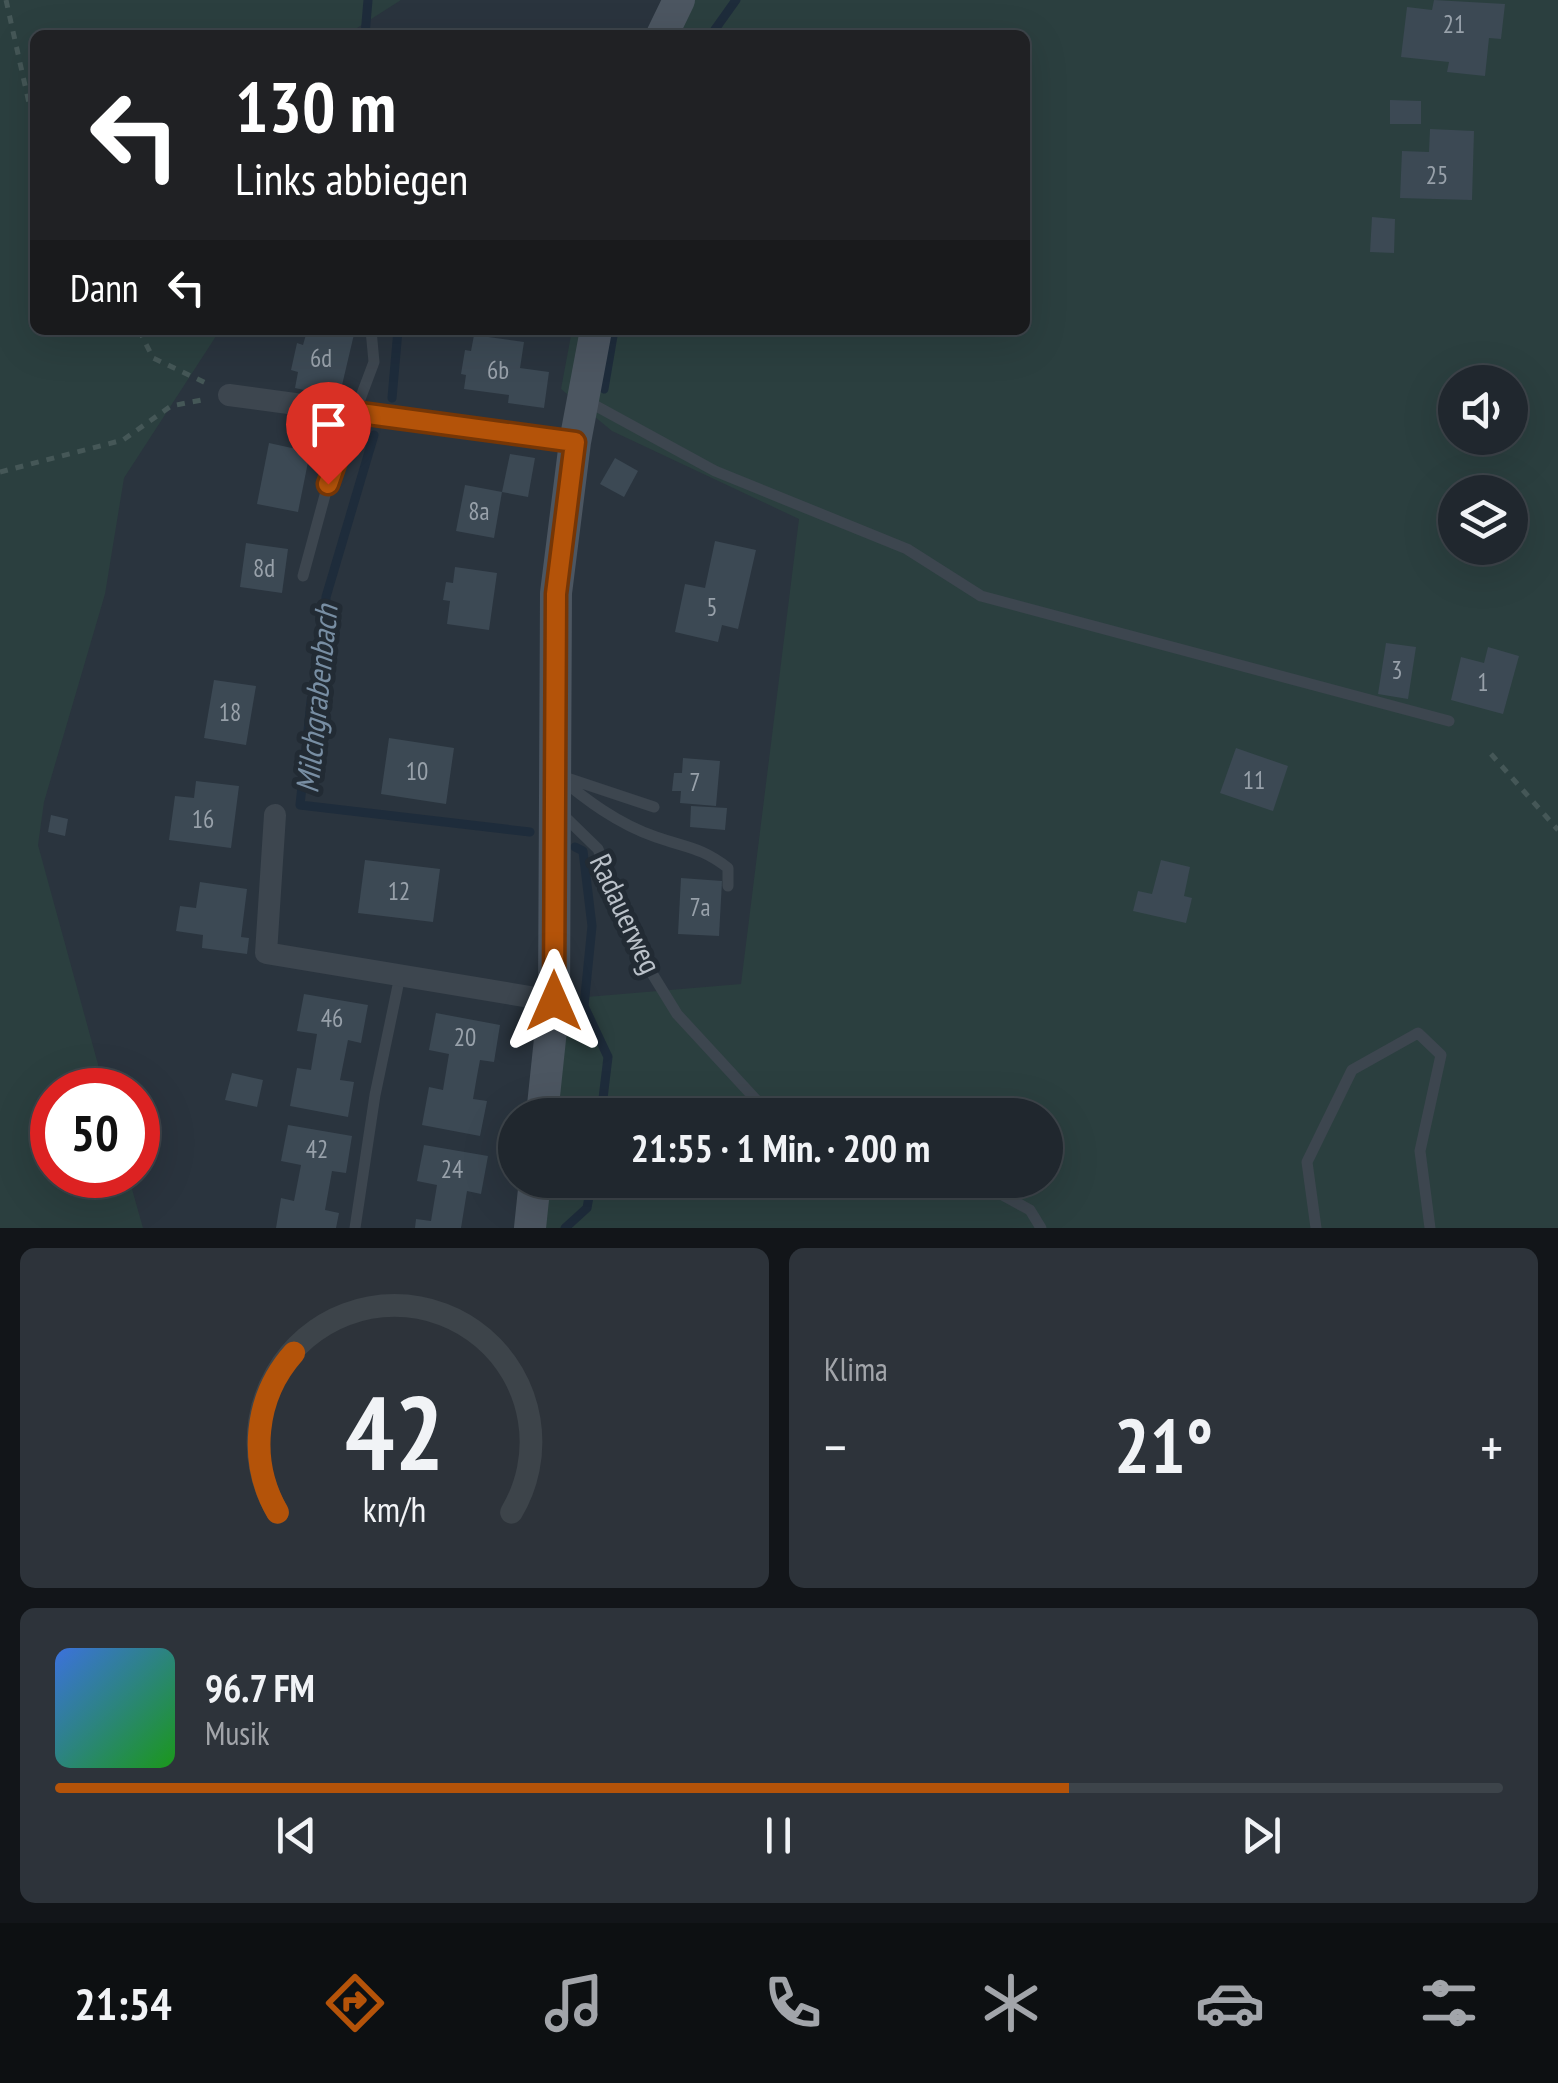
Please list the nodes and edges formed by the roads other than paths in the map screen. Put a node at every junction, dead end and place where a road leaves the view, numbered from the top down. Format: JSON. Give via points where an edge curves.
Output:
{"nodes":[{"id":1,"x":679,"y":0,"type":"edge"},
{"id":2,"x":664,"y":30,"type":"edge"},
{"id":3,"x":371,"y":335,"type":"edge"},
{"id":4,"x":595,"y":335,"type":"edge"},
{"id":5,"x":230,"y":395,"type":"road end"},
{"id":6,"x":584,"y":400,"type":"junction"},
{"id":7,"x":353,"y":412,"type":"junction"},
{"id":8,"x":575,"y":442,"type":"junction"},
{"id":9,"x":303,"y":576,"type":"dead end"},
{"id":10,"x":1449,"y":722,"type":"dead end"},
{"id":11,"x":555,"y":790,"type":"junction"},
{"id":12,"x":654,"y":806,"type":"dead end"},
{"id":13,"x":275,"y":815,"type":"dead end"},
{"id":14,"x":728,"y":886,"type":"dead end"},
{"id":15,"x":400,"y":976,"type":"junction"},
{"id":16,"x":554,"y":1001,"type":"junction"},
{"id":17,"x":544,"y":1098,"type":"edge"},
{"id":18,"x":754,"y":1098,"type":"edge"},
{"id":19,"x":533,"y":1198,"type":"edge"},
{"id":20,"x":1008,"y":1198,"type":"edge"},
{"id":21,"x":354,"y":1228,"type":"edge"},
{"id":22,"x":530,"y":1228,"type":"edge"},
{"id":23,"x":1041,"y":1228,"type":"edge"},
{"id":24,"x":1316,"y":1228,"type":"edge"},
{"id":25,"x":1430,"y":1228,"type":"edge"}],
"edges":[{"from":1,"to":2,"type":"main road"},
{"from":3,"to":7,"type":"lane","via":[[374,362]]},
{"from":4,"to":6,"type":"main road"},
{"from":5,"to":7,"type":"street"},
{"from":6,"to":8,"type":"main road"},
{"from":6,"to":10,"type":"lane","via":[[715,471],[907,548],[981,596]]},
{"from":7,"to":8,"type":"street"},
{"from":7,"to":9,"type":"lane"},
{"from":8,"to":11,"type":"main road","via":[[556,594]]},
{"from":11,"to":12,"type":"lane"},
{"from":11,"to":14,"type":"lane","via":[[654,837],[705,850],[728,868]]},
{"from":11,"to":16,"type":"main road"},
{"from":11,"to":18,"type":"lane","name":"Radauerweg","via":[[598,849],[637,949],[677,1014]]},
{"from":13,"to":15,"type":"street","via":[[266,954]]},
{"from":15,"to":16,"type":"street"},
{"from":15,"to":21,"type":"lane"},
{"from":16,"to":17,"type":"main road"},
{"from":19,"to":22,"type":"main road"},
{"from":20,"to":23,"type":"lane","via":[[1030,1210]]},
{"from":24,"to":25,"type":"lane","via":[[1307,1162],[1352,1070],[1418,1034],[1441,1055],[1420,1151]]}]}
